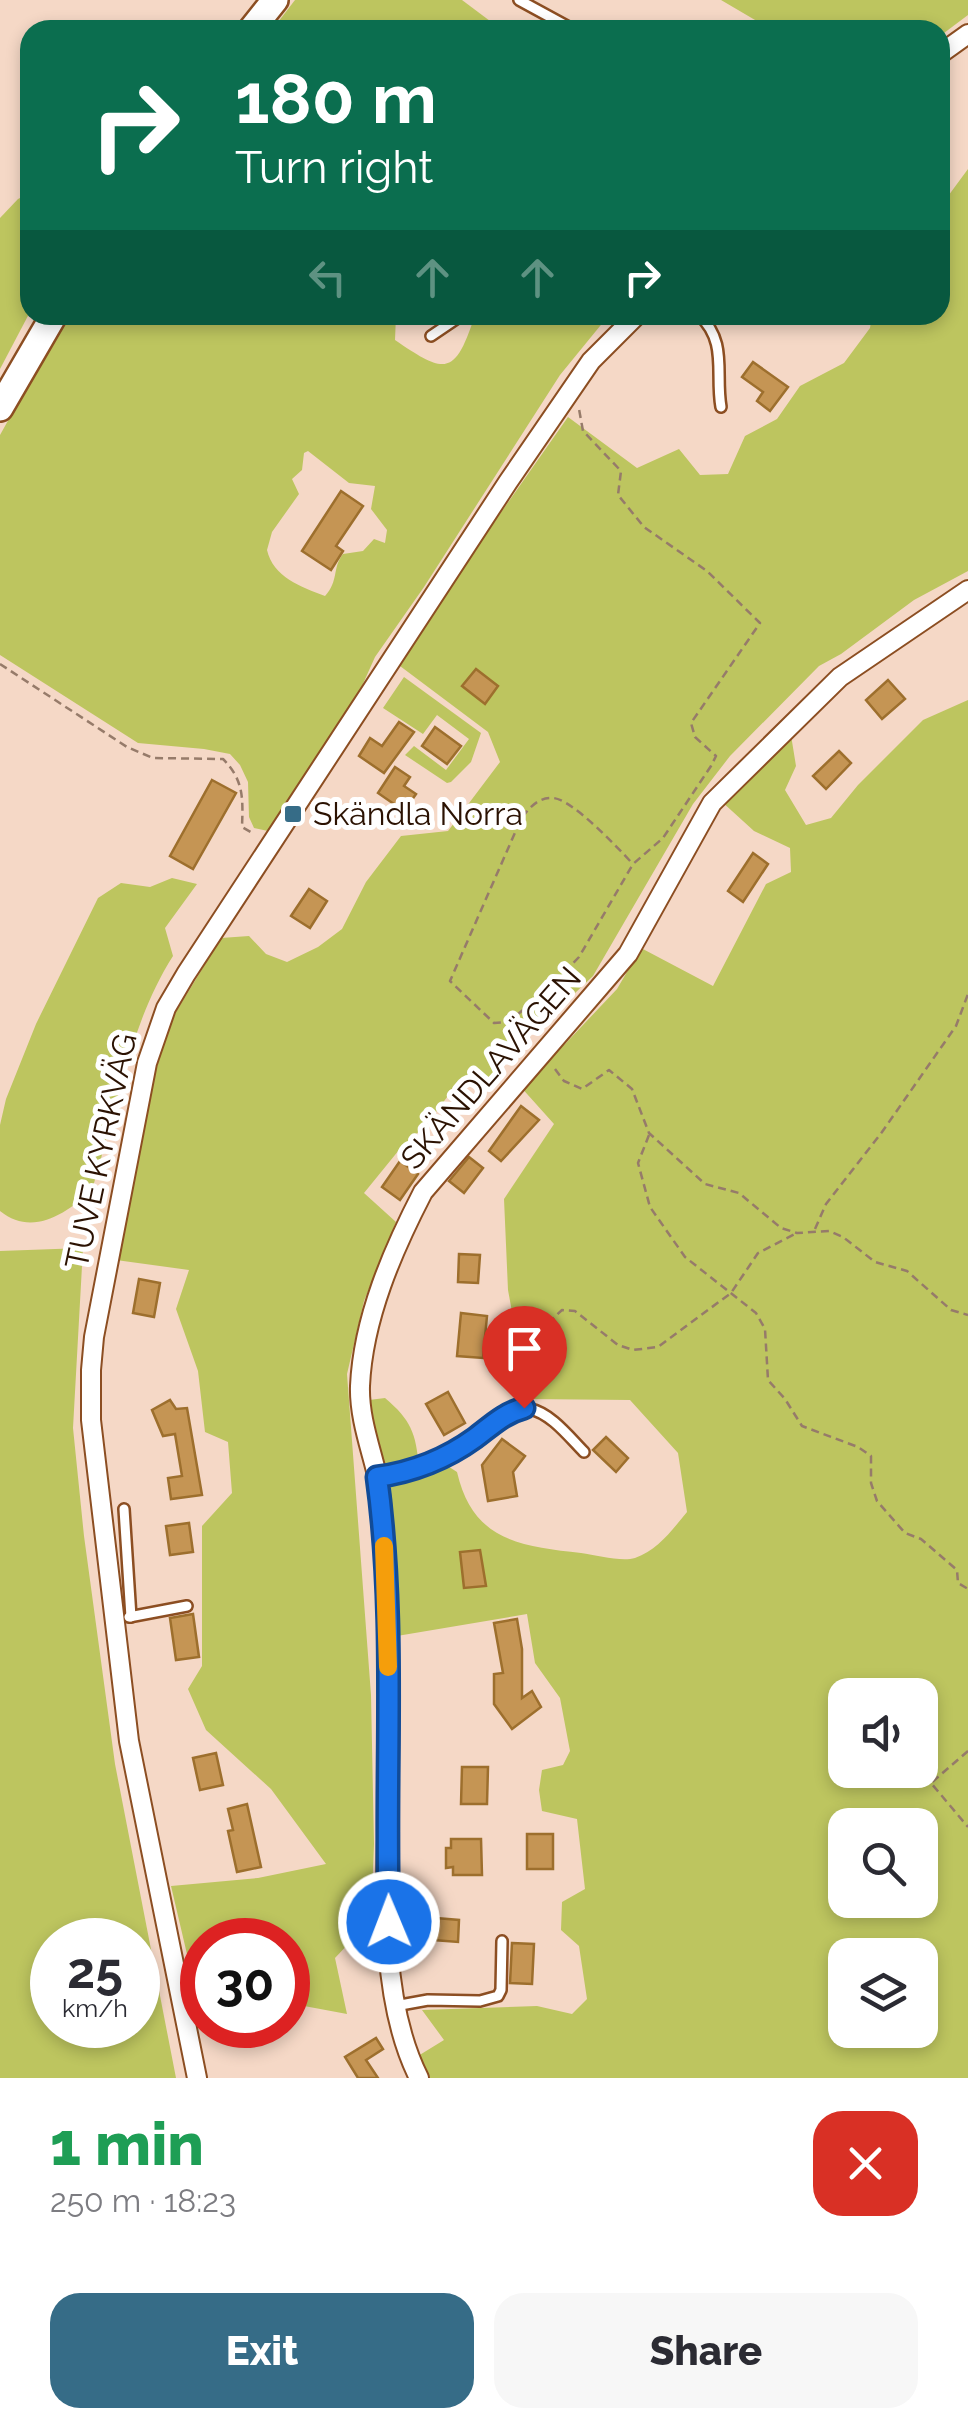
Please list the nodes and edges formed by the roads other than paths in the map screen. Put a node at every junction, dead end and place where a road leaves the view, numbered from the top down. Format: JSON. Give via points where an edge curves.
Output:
{"nodes":[{"id":1,"x":276,"y":0,"type":"edge"},
{"id":2,"x":519,"y":0,"type":"edge"},
{"id":3,"x":260,"y":20,"type":"edge"},
{"id":4,"x":556,"y":20,"type":"edge"},
{"id":5,"x":48,"y":325,"type":"edge"},
{"id":6,"x":448,"y":325,"type":"edge"},
{"id":7,"x":621,"y":325,"type":"edge"},
{"id":8,"x":708,"y":325,"type":"edge"},
{"id":9,"x":432,"y":336,"type":"dead end"},
{"id":10,"x":0,"y":408,"type":"edge"},
{"id":11,"x":721,"y":408,"type":"dead end"},
{"id":12,"x":968,"y":590,"type":"edge"},
{"id":13,"x":584,"y":1452,"type":"dead end"},
{"id":14,"x":377,"y":1477,"type":"junction"},
{"id":15,"x":124,"y":1508,"type":"dead end"},
{"id":16,"x":186,"y":1606,"type":"dead end"},
{"id":17,"x":124,"y":1618,"type":"junction"},
{"id":18,"x":502,"y":1941,"type":"dead end"},
{"id":19,"x":394,"y":2006,"type":"junction"},
{"id":20,"x":196,"y":2078,"type":"edge"},
{"id":21,"x":419,"y":2078,"type":"edge"}],
"edges":[{"from":1,"to":3,"type":"main road"},
{"from":2,"to":4,"type":"lane"},
{"from":5,"to":10,"type":"main road"},
{"from":6,"to":9,"type":"lane"},
{"from":7,"to":17,"type":"street","name":"TUVE KYRKVÄG","via":[[564,400],[272,845],[166,1008],[151,1047],[91,1370],[94,1447]]},
{"from":8,"to":11,"type":"lane","via":[[720,348]]},
{"from":12,"to":14,"type":"street","name":"SKÄNDLAVÄGEN","via":[[840,677],[712,802],[628,954],[423,1192],[382,1285],[360,1388]]},
{"from":13,"to":14,"type":"lane","via":[[535,1409],[524,1408],[415,1470]]},
{"from":14,"to":19,"type":"street","name":"SKÄNDLAVÄGEN","via":[[388,1638],[388,1954]]},
{"from":15,"to":17,"type":"lane"},
{"from":16,"to":17,"type":"lane"},
{"from":17,"to":20,"type":"street","name":"TUVE KYRKVÄG","via":[[129,1740]]},
{"from":18,"to":19,"type":"lane","via":[[498,1996]]},
{"from":19,"to":21,"type":"street","name":"SKÄNDLAVÄGEN"}]}
